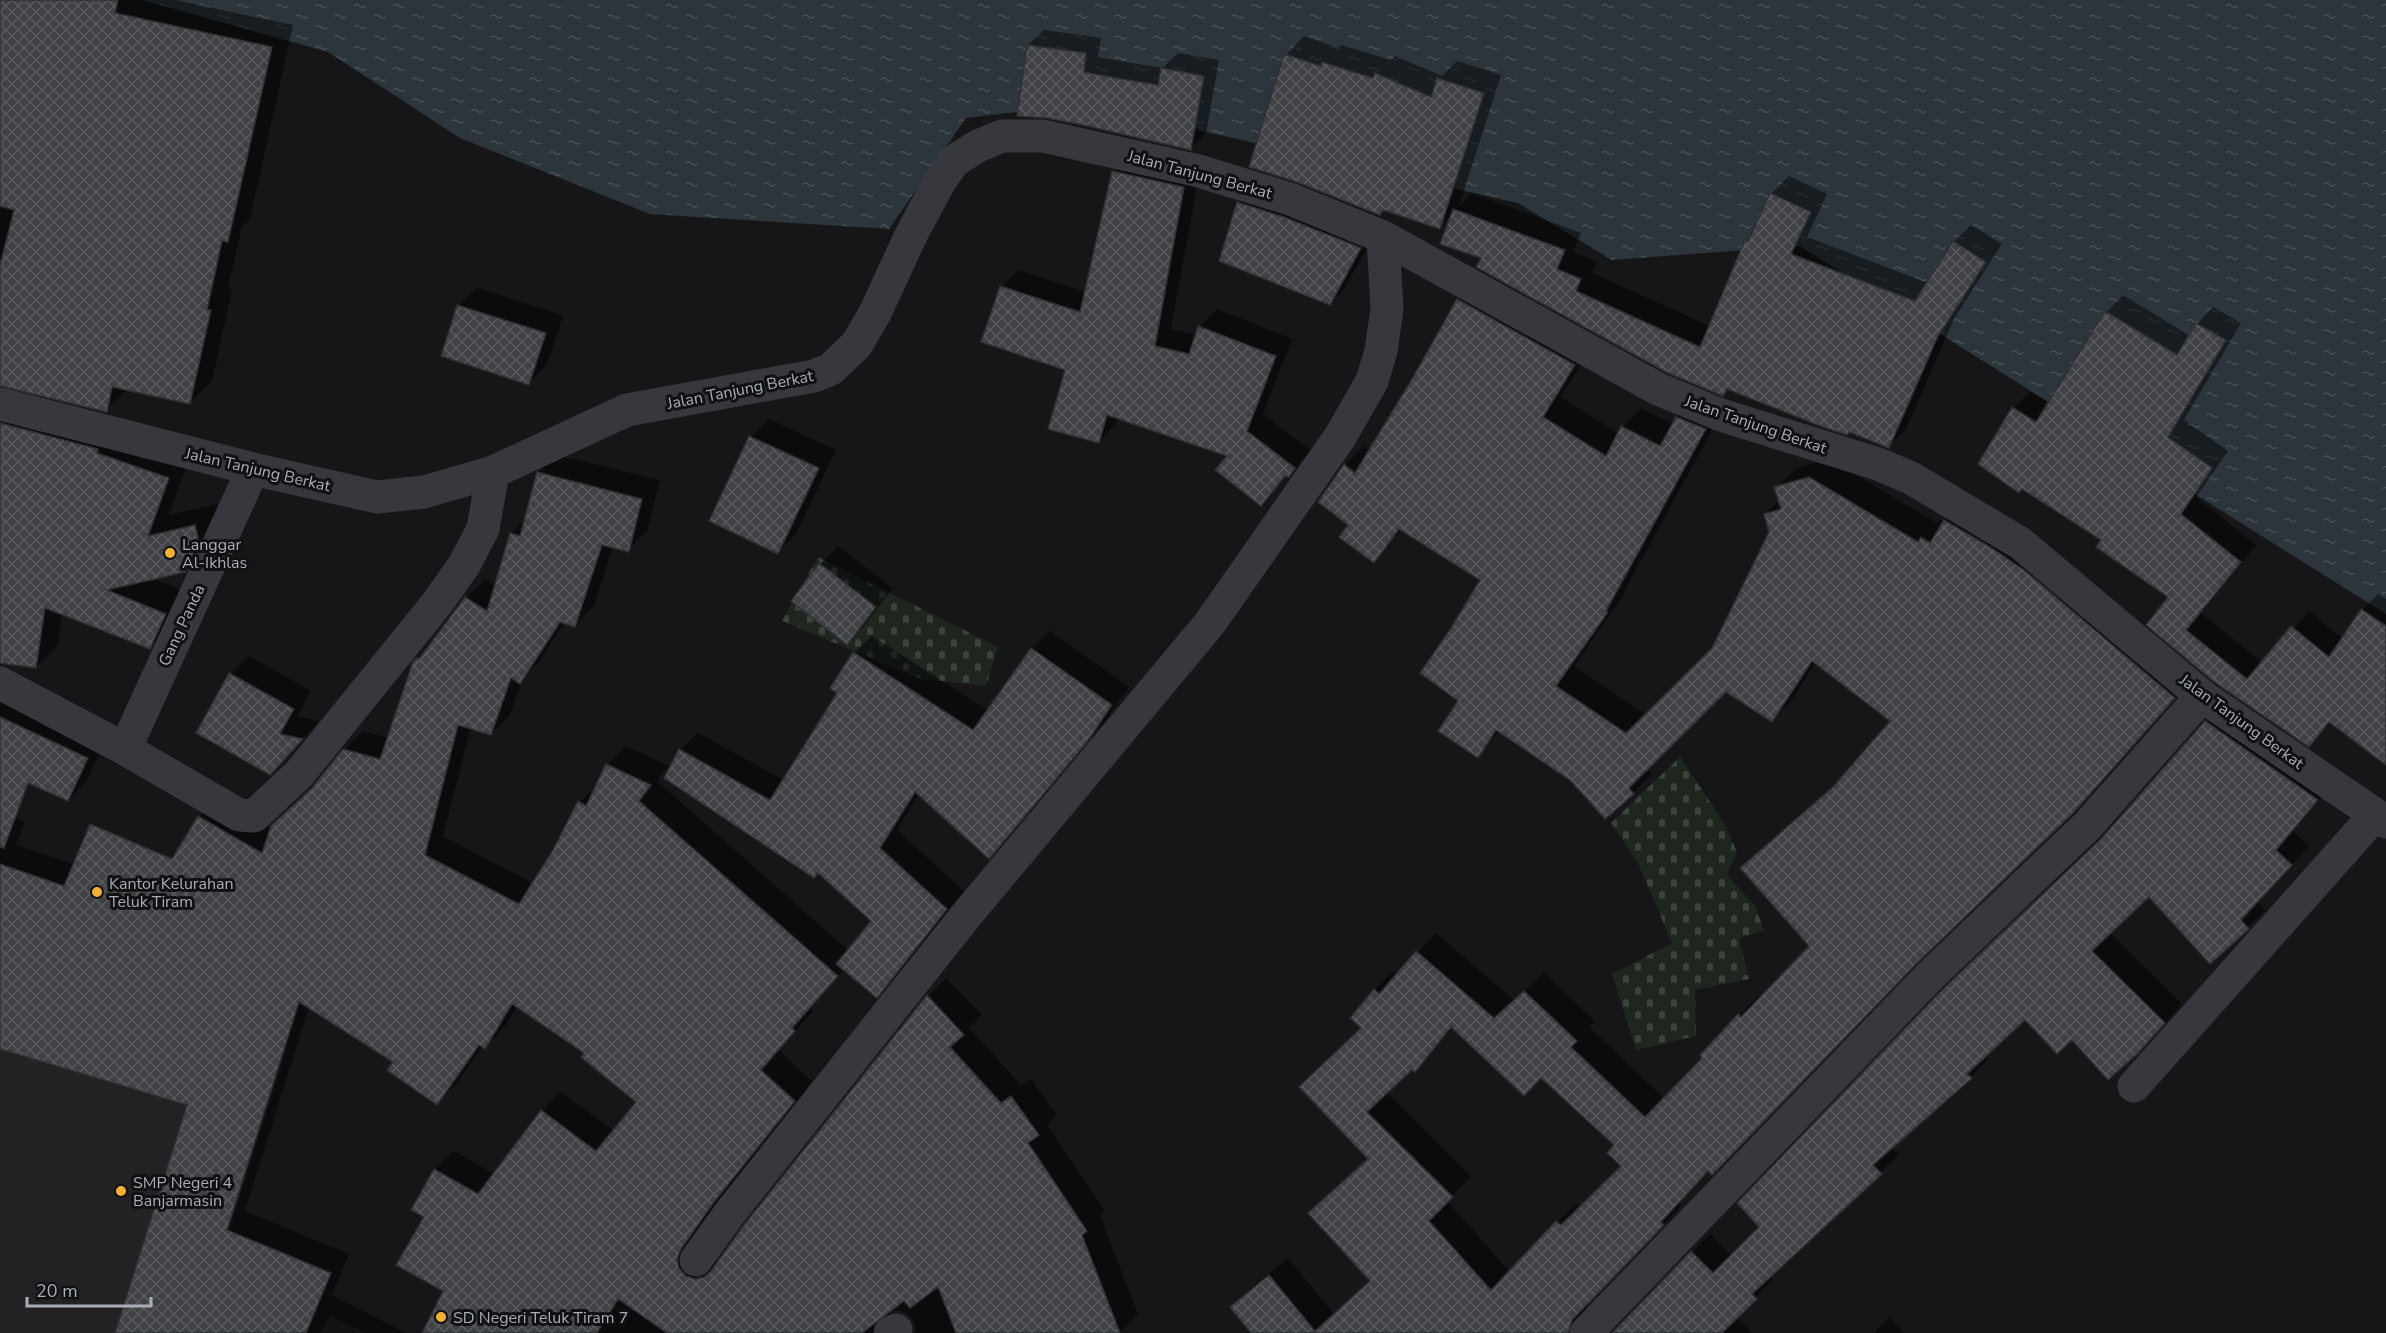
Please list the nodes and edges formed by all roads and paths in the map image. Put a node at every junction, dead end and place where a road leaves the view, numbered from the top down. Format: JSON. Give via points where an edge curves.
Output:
{"nodes":[{"id":1,"x":1383,"y":237,"type":"junction"},
{"id":2,"x":0,"y":404,"type":"edge"},
{"id":3,"x":253,"y":469,"type":"junction"},
{"id":4,"x":493,"y":472,"type":"junction"},
{"id":5,"x":0,"y":683,"type":"edge"},
{"id":6,"x":2202,"y":696,"type":"junction"},
{"id":7,"x":124,"y":749,"type":"junction"},
{"id":8,"x":2381,"y":818,"type":"edge"},
{"id":9,"x":2134,"y":1086,"type":"dead end"},
{"id":10,"x":696,"y":1260,"type":"dead end"},
{"id":11,"x":1586,"y":1333,"type":"edge"}],
"edges":[{"from":1,"to":4,"type":"street","name":"Jalan Tanjung Berkat","via":[[1290,199],[1199,171],[1043,136],[1002,136],[954,161],[911,235],[857,344],[831,369],[814,376],[627,410]]},
{"from":1,"to":6,"type":"street","name":"Jalan Tanjung Berkat","via":[[1658,389],[1721,415],[1911,478],[2020,543]]},
{"from":1,"to":10,"type":"street","via":[[1388,309],[1381,351],[1372,381],[1340,437],[1210,623],[964,918]]},
{"from":2,"to":3,"type":"street","name":"Jalan Tanjung Berkat"},
{"from":3,"to":4,"type":"street","name":"Jalan Tanjung Berkat","via":[[377,497],[424,492]]},
{"from":3,"to":7,"type":"street","name":"Gang Panda"},
{"from":4,"to":7,"type":"street","via":[[483,529],[458,574],[299,774],[254,816],[239,815]]},
{"from":5,"to":7,"type":"street"},
{"from":6,"to":8,"type":"street","name":"Jalan Tanjung Berkat"},
{"from":6,"to":11,"type":"street","via":[[2088,825],[1929,976]]},
{"from":8,"to":9,"type":"street"}]}
